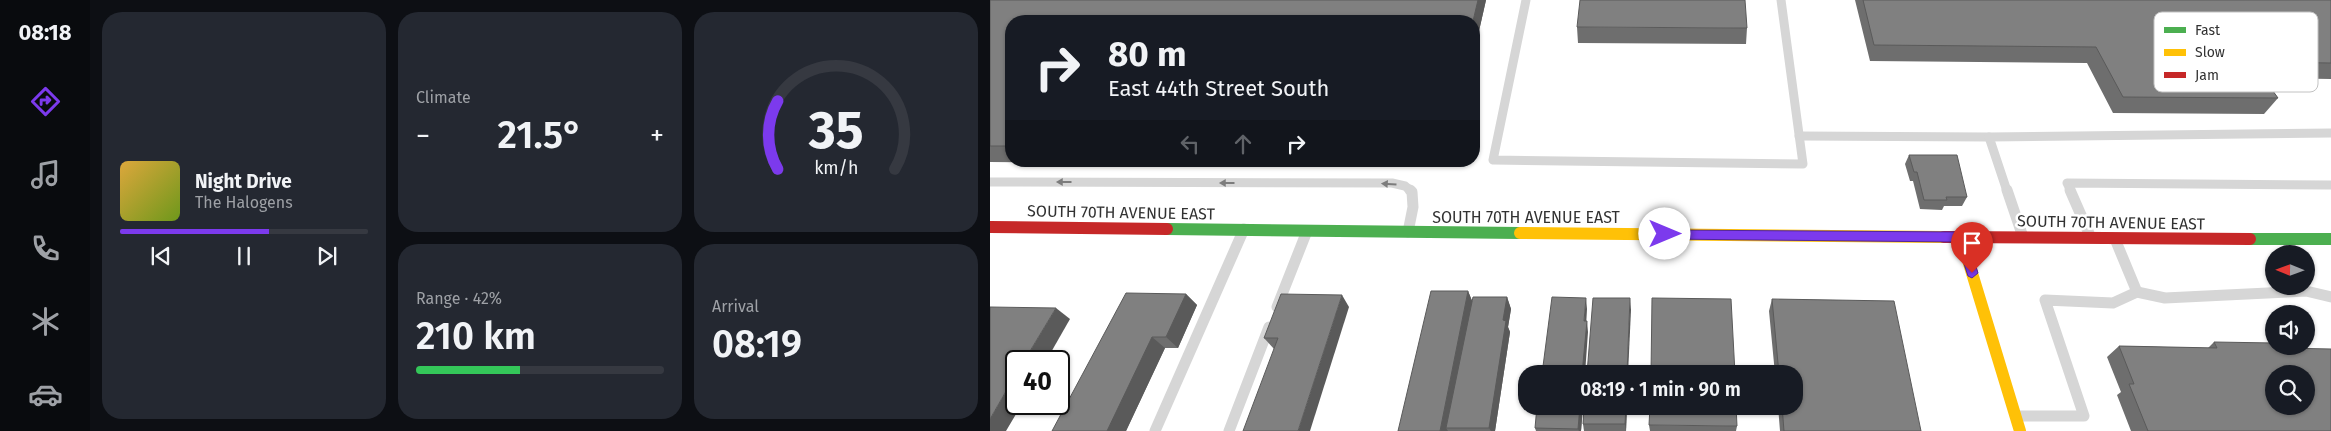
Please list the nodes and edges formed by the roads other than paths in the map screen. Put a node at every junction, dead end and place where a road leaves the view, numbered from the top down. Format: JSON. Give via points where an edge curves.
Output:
{"nodes":[{"id":1,"x":1526,"y":0,"type":"edge"},
{"id":2,"x":1781,"y":0,"type":"edge"},
{"id":3,"x":2331,"y":133,"type":"edge"},
{"id":4,"x":1799,"y":136,"type":"junction"},
{"id":5,"x":1989,"y":137,"type":"junction"},
{"id":6,"x":990,"y":182,"type":"edge"},
{"id":7,"x":2331,"y":185,"type":"edge"},
{"id":8,"x":990,"y":227,"type":"edge"},
{"id":9,"x":1244,"y":229,"type":"junction"},
{"id":10,"x":1307,"y":230,"type":"junction"},
{"id":11,"x":1408,"y":232,"type":"junction"},
{"id":12,"x":1961,"y":237,"type":"junction"},
{"id":13,"x":2023,"y":237,"type":"junction"},
{"id":14,"x":2091,"y":238,"type":"junction"},
{"id":15,"x":2115,"y":239,"type":"junction"},
{"id":16,"x":2274,"y":239,"type":"junction"},
{"id":17,"x":2331,"y":239,"type":"edge"},
{"id":18,"x":2278,"y":245,"type":"edge"},
{"id":19,"x":2265,"y":291,"type":"edge"},
{"id":20,"x":2138,"y":292,"type":"junction"},
{"id":21,"x":2315,"y":292,"type":"edge"},
{"id":22,"x":2331,"y":298,"type":"edge"},
{"id":23,"x":2015,"y":416,"type":"junction"},
{"id":24,"x":1155,"y":431,"type":"edge"},
{"id":25,"x":1229,"y":431,"type":"edge"},
{"id":26,"x":2020,"y":431,"type":"edge"}],
"edges":[{"from":1,"to":4,"type":"lane","via":[[1493,160],[1803,164]]},
{"from":2,"to":4,"type":"lane"},
{"from":3,"to":5,"type":"lane"},
{"from":4,"to":5,"type":"lane"},
{"from":5,"to":13,"type":"lane"},
{"from":11,"to":6,"type":"lane","one_way":true,"via":[[1412,192],[1406,186],[1392,183]]},
{"from":7,"to":14,"type":"lane","via":[[2067,183]]},
{"from":8,"to":9,"type":"street","name":"SOUTH 70TH AVENUE EAST"},
{"from":9,"to":10,"type":"street","name":"SOUTH 70TH AVENUE EAST"},
{"from":9,"to":24,"type":"lane"},
{"from":10,"to":11,"type":"street","name":"SOUTH 70TH AVENUE EAST"},
{"from":10,"to":25,"type":"lane"},
{"from":11,"to":12,"type":"street","name":"SOUTH 70TH AVENUE EAST"},
{"from":12,"to":13,"type":"street","name":"SOUTH 70TH AVENUE EAST"},
{"from":12,"to":23,"type":"street"},
{"from":13,"to":14,"type":"street","name":"SOUTH 70TH AVENUE EAST"},
{"from":14,"to":15,"type":"street","name":"SOUTH 70TH AVENUE EAST"},
{"from":15,"to":16,"type":"street","name":"SOUTH 70TH AVENUE EAST"},
{"from":15,"to":20,"type":"lane"},
{"from":16,"to":17,"type":"street","name":"SOUTH 70TH AVENUE EAST"},
{"from":16,"to":18,"type":"lane"},
{"from":19,"to":20,"type":"lane","via":[[2165,298]]},
{"from":20,"to":23,"type":"lane","via":[[2112,303],[2045,300],[2084,416]]},
{"from":21,"to":22,"type":"lane"},
{"from":23,"to":26,"type":"street"}]}
